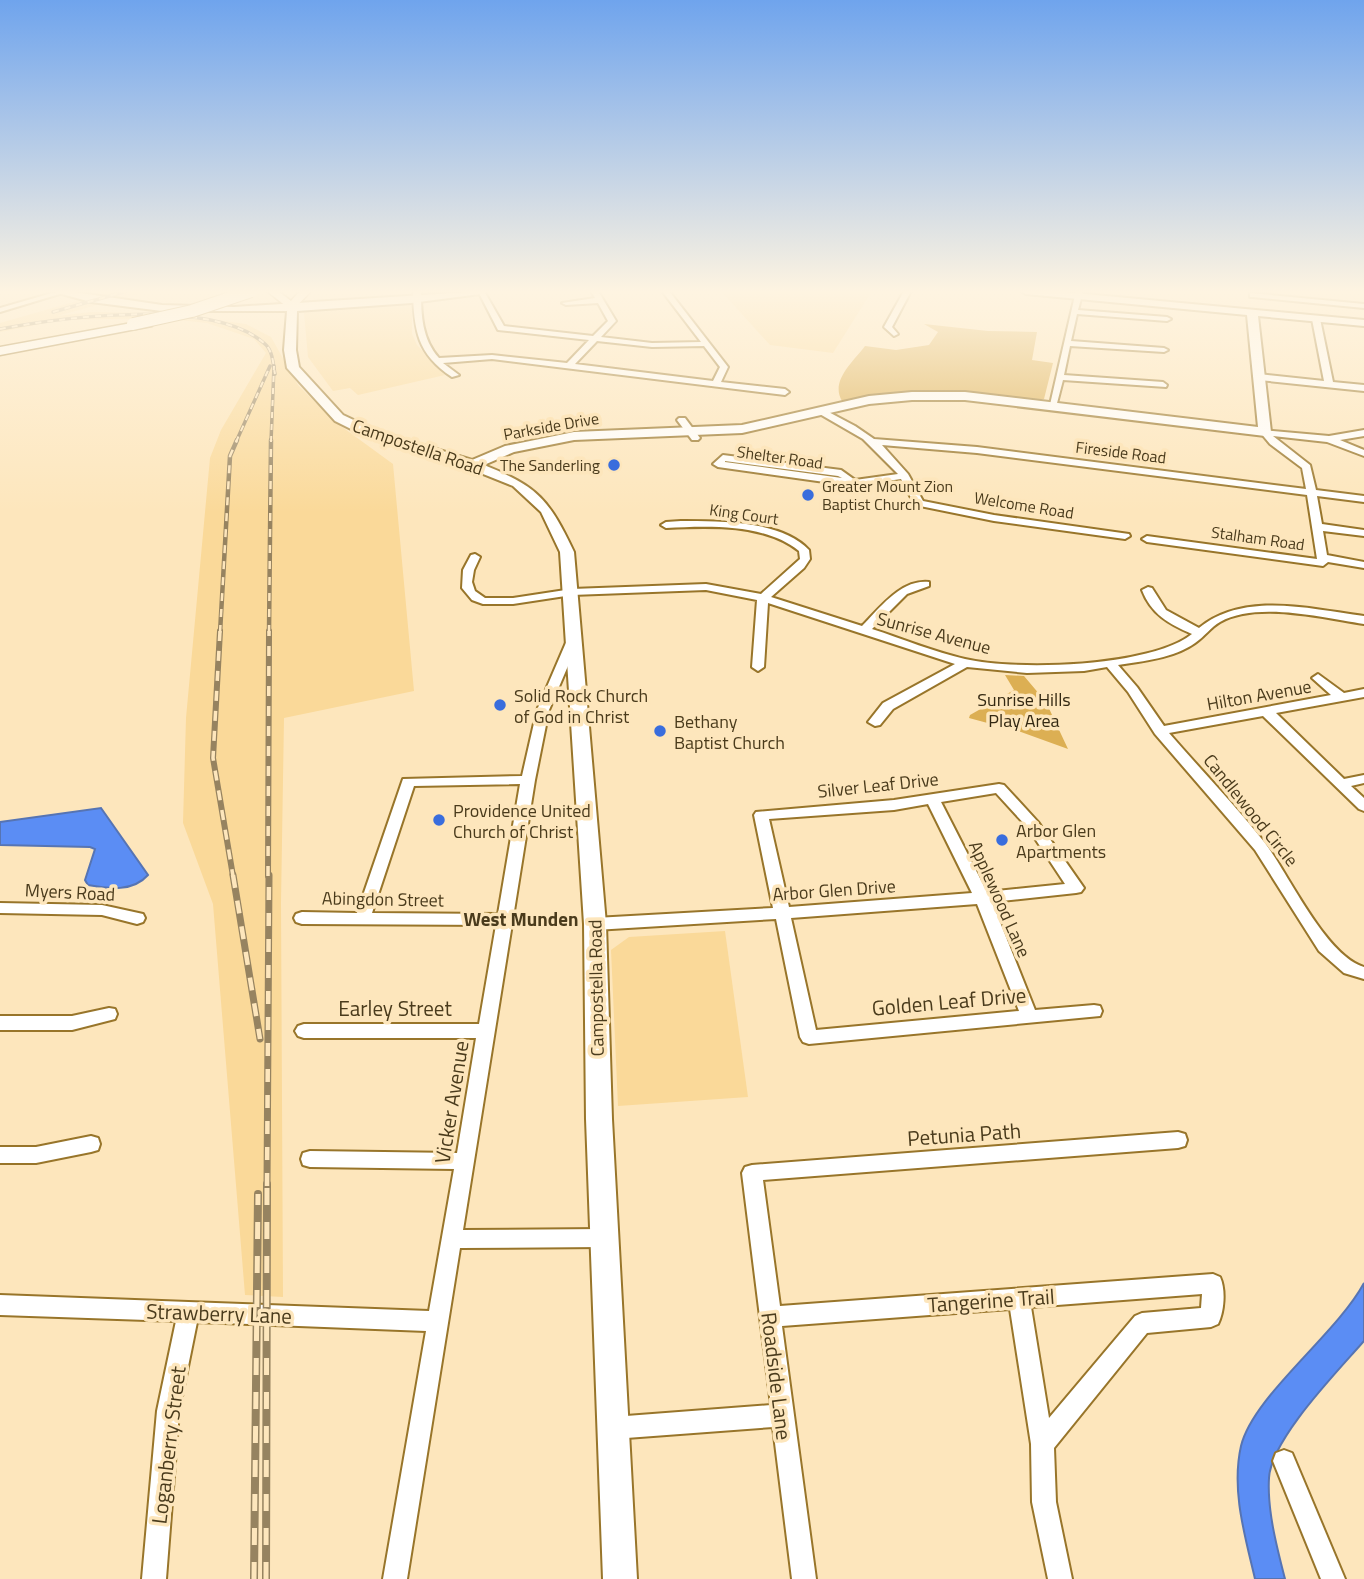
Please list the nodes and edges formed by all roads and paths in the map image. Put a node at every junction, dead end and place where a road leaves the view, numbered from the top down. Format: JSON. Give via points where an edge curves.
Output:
{"nodes":[{"id":1,"x":292,"y":365,"type":"edge"},
{"id":2,"x":442,"y":365,"type":"edge"},
{"id":3,"x":558,"y":365,"type":"edge"},
{"id":4,"x":721,"y":365,"type":"edge"},
{"id":5,"x":1062,"y":365,"type":"edge"},
{"id":6,"x":1258,"y":365,"type":"edge"},
{"id":7,"x":1325,"y":365,"type":"edge"},
{"id":8,"x":569,"y":366,"type":"joint"},
{"id":9,"x":455,"y":375,"type":"dead end"},
{"id":10,"x":1059,"y":377,"type":"junction"},
{"id":11,"x":1259,"y":377,"type":"junction"},
{"id":12,"x":716,"y":383,"type":"junction"},
{"id":13,"x":1329,"y":384,"type":"junction"},
{"id":14,"x":1163,"y":385,"type":"dead end"},
{"id":15,"x":1364,"y":388,"type":"edge"},
{"id":16,"x":785,"y":392,"type":"dead end"},
{"id":17,"x":1052,"y":407,"type":"junction"},
{"id":18,"x":826,"y":413,"type":"junction"},
{"id":19,"x":682,"y":420,"type":"dead end"},
{"id":20,"x":1265,"y":432,"type":"junction"},
{"id":21,"x":1364,"y":433,"type":"edge"},
{"id":22,"x":694,"y":435,"type":"junction"},
{"id":23,"x":1329,"y":439,"type":"junction"},
{"id":24,"x":874,"y":442,"type":"junction"},
{"id":25,"x":1364,"y":453,"type":"edge"},
{"id":26,"x":473,"y":465,"type":"junction"},
{"id":27,"x":905,"y":476,"type":"junction"},
{"id":28,"x":853,"y":483,"type":"junction"},
{"id":29,"x":1313,"y":492,"type":"junction"},
{"id":30,"x":1364,"y":499,"type":"edge"},
{"id":31,"x":666,"y":525,"type":"dead end"},
{"id":32,"x":1318,"y":527,"type":"junction"},
{"id":33,"x":1364,"y":533,"type":"edge"},
{"id":34,"x":1125,"y":536,"type":"dead end"},
{"id":35,"x":1147,"y":540,"type":"dead end"},
{"id":36,"x":475,"y":557,"type":"dead end"},
{"id":37,"x":1323,"y":558,"type":"junction"},
{"id":38,"x":1364,"y":565,"type":"edge"},
{"id":39,"x":925,"y":584,"type":"dead end"},
{"id":40,"x":1148,"y":590,"type":"dead end"},
{"id":41,"x":572,"y":592,"type":"junction"},
{"id":42,"x":763,"y":598,"type":"junction"},
{"id":43,"x":1364,"y":620,"type":"edge"},
{"id":44,"x":863,"y":632,"type":"junction"},
{"id":45,"x":1200,"y":633,"type":"junction"},
{"id":46,"x":574,"y":638,"type":"junction"},
{"id":47,"x":965,"y":663,"type":"junction"},
{"id":48,"x":1111,"y":664,"type":"junction"},
{"id":49,"x":758,"y":667,"type":"dead end"},
{"id":50,"x":1318,"y":678,"type":"dead end"},
{"id":51,"x":1364,"y":693,"type":"edge"},
{"id":52,"x":1342,"y":698,"type":"junction"},
{"id":53,"x":1267,"y":712,"type":"junction"},
{"id":54,"x":875,"y":722,"type":"dead end"},
{"id":55,"x":1160,"y":731,"type":"junction"},
{"id":56,"x":1364,"y":779,"type":"edge"},
{"id":57,"x":528,"y":780,"type":"junction"},
{"id":58,"x":1344,"y":783,"type":"junction"},
{"id":59,"x":933,"y":800,"type":"junction"},
{"id":60,"x":1364,"y":806,"type":"edge"},
{"id":61,"x":1076,"y":888,"type":"joint"},
{"id":62,"x":983,"y":899,"type":"junction"},
{"id":63,"x":0,"y":908,"type":"edge"},
{"id":64,"x":781,"y":912,"type":"junction"},
{"id":65,"x":137,"y":918,"type":"dead end"},
{"id":66,"x":302,"y":918,"type":"dead end"},
{"id":67,"x":363,"y":918,"type":"junction"},
{"id":68,"x":504,"y":920,"type":"junction"},
{"id":69,"x":595,"y":924,"type":"junction"},
{"id":70,"x":1364,"y":973,"type":"edge"},
{"id":71,"x":1094,"y":1011,"type":"dead end"},
{"id":72,"x":109,"y":1014,"type":"dead end"},
{"id":73,"x":1029,"y":1016,"type":"junction"},
{"id":74,"x":0,"y":1023,"type":"edge"},
{"id":75,"x":304,"y":1031,"type":"dead end"},
{"id":76,"x":486,"y":1031,"type":"junction"},
{"id":77,"x":1178,"y":1140,"type":"dead end"},
{"id":78,"x":91,"y":1144,"type":"dead end"},
{"id":79,"x":0,"y":1155,"type":"edge"},
{"id":80,"x":310,"y":1159,"type":"dead end"},
{"id":81,"x":465,"y":1161,"type":"junction"},
{"id":82,"x":752,"y":1173,"type":"joint"},
{"id":83,"x":452,"y":1238,"type":"junction"},
{"id":84,"x":604,"y":1238,"type":"junction"},
{"id":85,"x":1019,"y":1298,"type":"junction"},
{"id":86,"x":0,"y":1304,"type":"edge"},
{"id":87,"x":189,"y":1312,"type":"junction"},
{"id":88,"x":769,"y":1317,"type":"junction"},
{"id":89,"x":438,"y":1321,"type":"junction"},
{"id":90,"x":782,"y":1415,"type":"junction"},
{"id":91,"x":613,"y":1428,"type":"junction"},
{"id":92,"x":1042,"y":1444,"type":"junction"},
{"id":93,"x":1284,"y":1461,"type":"dead end"},
{"id":94,"x":154,"y":1579,"type":"edge"},
{"id":95,"x":395,"y":1579,"type":"edge"},
{"id":96,"x":620,"y":1579,"type":"edge"},
{"id":97,"x":804,"y":1579,"type":"edge"},
{"id":98,"x":1060,"y":1579,"type":"edge"},
{"id":99,"x":1332,"y":1579,"type":"edge"}],
"edges":[{"from":1,"to":26,"type":"street","name":"Campostella Road","via":[[339,418],[383,438]]},
{"from":2,"to":9,"type":"street"},
{"from":3,"to":8,"type":"street"},
{"from":4,"to":12,"type":"street","via":[[724,369]]},
{"from":5,"to":10,"type":"street"},
{"from":6,"to":11,"type":"street"},
{"from":7,"to":13,"type":"street"},
{"from":8,"to":12,"type":"street"},
{"from":10,"to":14,"type":"street"},
{"from":10,"to":17,"type":"street"},
{"from":11,"to":13,"type":"street"},
{"from":11,"to":20,"type":"street"},
{"from":12,"to":16,"type":"street"},
{"from":13,"to":15,"type":"street"},
{"from":17,"to":18,"type":"street","name":"Parkside Drive","via":[[976,399],[893,401]]},
{"from":17,"to":20,"type":"street","name":"Parkside Drive"},
{"from":18,"to":22,"type":"street","name":"Parkside Drive","via":[[771,430]]},
{"from":18,"to":24,"type":"street"},
{"from":19,"to":22,"type":"street"},
{"from":20,"to":23,"type":"street","name":"Parkside Drive"},
{"from":20,"to":29,"type":"street","name":"Stalham Road","via":[[1302,462]]},
{"from":21,"to":23,"type":"street","name":"Parkside Drive"},
{"from":22,"to":26,"type":"street","name":"Parkside Drive","via":[[574,436],[510,449]]},
{"from":23,"to":25,"type":"street","name":"Parkside Drive"},
{"from":24,"to":27,"type":"street"},
{"from":24,"to":29,"type":"street","name":"Fireside Road","via":[[977,450]]},
{"from":26,"to":41,"type":"street","name":"Campostella Road","via":[[518,483],[547,510],[565,543]]},
{"from":27,"to":28,"type":"street","name":"Shelter Road"},
{"from":27,"to":34,"type":"street","name":"Welcome Road","via":[[919,503]]},
{"from":28,"to":28,"type":"street","name":"Shelter Road","via":[[841,473],[723,458],[718,464]]},
{"from":29,"to":30,"type":"street","name":"Fireside Road"},
{"from":29,"to":32,"type":"street","name":"Stalham Road"},
{"from":31,"to":42,"type":"street","name":"King Court","via":[[770,532],[794,541],[804,550],[805,559]]},
{"from":32,"to":33,"type":"street"},
{"from":32,"to":37,"type":"street","name":"Stalham Road"},
{"from":35,"to":37,"type":"street","name":"Stalham Road","via":[[1323,563]]},
{"from":36,"to":41,"type":"street","name":"Sunrise Avenue","via":[[467,569],[467,586],[474,597],[513,600]]},
{"from":37,"to":38,"type":"street"},
{"from":39,"to":44,"type":"street","via":[[903,592]]},
{"from":40,"to":45,"type":"street","via":[[1156,608]]},
{"from":41,"to":42,"type":"street","name":"Sunrise Avenue","via":[[706,587]]},
{"from":41,"to":46,"type":"street","name":"Campostella Road"},
{"from":42,"to":44,"type":"street","name":"Sunrise Avenue"},
{"from":42,"to":49,"type":"street"},
{"from":43,"to":45,"type":"street","name":"Sunrise Avenue","via":[[1264,608],[1224,616]]},
{"from":44,"to":47,"type":"street","name":"Sunrise Avenue"},
{"from":45,"to":48,"type":"street","name":"Sunrise Avenue","via":[[1174,650]]},
{"from":46,"to":57,"type":"street","name":"Vicker Avenue","via":[[543,710]]},
{"from":46,"to":69,"type":"street","name":"Campostella Road"},
{"from":47,"to":48,"type":"street","name":"Sunrise Avenue","via":[[1027,669]]},
{"from":47,"to":54,"type":"street","via":[[888,706]]},
{"from":48,"to":55,"type":"street","name":"Candlewood Circle"},
{"from":50,"to":52,"type":"street"},
{"from":51,"to":52,"type":"street","name":"Hilton Avenue"},
{"from":52,"to":53,"type":"street","name":"Hilton Avenue"},
{"from":53,"to":55,"type":"street","name":"Hilton Avenue"},
{"from":53,"to":58,"type":"street"},
{"from":55,"to":70,"type":"street","name":"Candlewood Circle","via":[[1260,847],[1325,947],[1350,969]]},
{"from":56,"to":58,"type":"street"},
{"from":57,"to":67,"type":"street","via":[[408,782]]},
{"from":57,"to":68,"type":"street","name":"Vicker Avenue"},
{"from":58,"to":60,"type":"street"},
{"from":59,"to":61,"type":"street","name":"Silver Leaf Drive","via":[[999,788],[1050,847]]},
{"from":59,"to":62,"type":"street","name":"Applewood Lane"},
{"from":59,"to":64,"type":"street","name":"Silver Leaf Drive","via":[[761,816]]},
{"from":61,"to":62,"type":"street","name":"Arbor Glen Drive"},
{"from":62,"to":64,"type":"street","name":"Arbor Glen Drive"},
{"from":62,"to":73,"type":"street","name":"Applewood Lane"},
{"from":63,"to":65,"type":"street","name":"Myers Road","via":[[102,910]]},
{"from":64,"to":69,"type":"street","name":"Arbor Glen Drive"},
{"from":64,"to":73,"type":"street","name":"Golden Leaf Drive","via":[[809,1037]]},
{"from":66,"to":67,"type":"street","name":"Abingdon Street"},
{"from":67,"to":68,"type":"street","name":"Abingdon Street"},
{"from":68,"to":76,"type":"street","name":"Vicker Avenue"},
{"from":69,"to":84,"type":"main road","name":"Campostella Road"},
{"from":71,"to":73,"type":"street","name":"Golden Leaf Drive"},
{"from":72,"to":74,"type":"street","via":[[72,1023]]},
{"from":75,"to":76,"type":"street","name":"Earley Street"},
{"from":76,"to":81,"type":"street","name":"Vicker Avenue"},
{"from":77,"to":82,"type":"street","name":"Petunia Path"},
{"from":78,"to":79,"type":"street","via":[[36,1155]]},
{"from":80,"to":81,"type":"street"},
{"from":81,"to":83,"type":"street","name":"Vicker Avenue"},
{"from":82,"to":88,"type":"street","name":"Roadside Lane"},
{"from":83,"to":84,"type":"street"},
{"from":83,"to":89,"type":"street","name":"Vicker Avenue"},
{"from":84,"to":91,"type":"main road","name":"Campostella Road"},
{"from":85,"to":88,"type":"street","name":"Tangerine Trail"},
{"from":85,"to":92,"type":"street"},
{"from":85,"to":92,"type":"street","name":"Tangerine Trail","via":[[1213,1284],[1211,1317],[1142,1323]]},
{"from":86,"to":87,"type":"street","name":"Strawberry Lane"},
{"from":87,"to":89,"type":"street","name":"Strawberry Lane"},
{"from":87,"to":94,"type":"street","name":"Loganberry Street","via":[[168,1411]]},
{"from":88,"to":90,"type":"street","name":"Roadside Lane"},
{"from":89,"to":95,"type":"street","name":"Vicker Avenue"},
{"from":90,"to":91,"type":"street"},
{"from":90,"to":97,"type":"street","name":"Roadside Lane"},
{"from":91,"to":96,"type":"main road","name":"Campostella Road"},
{"from":92,"to":98,"type":"street","via":[[1044,1502]]},
{"from":93,"to":99,"type":"street"}]}
